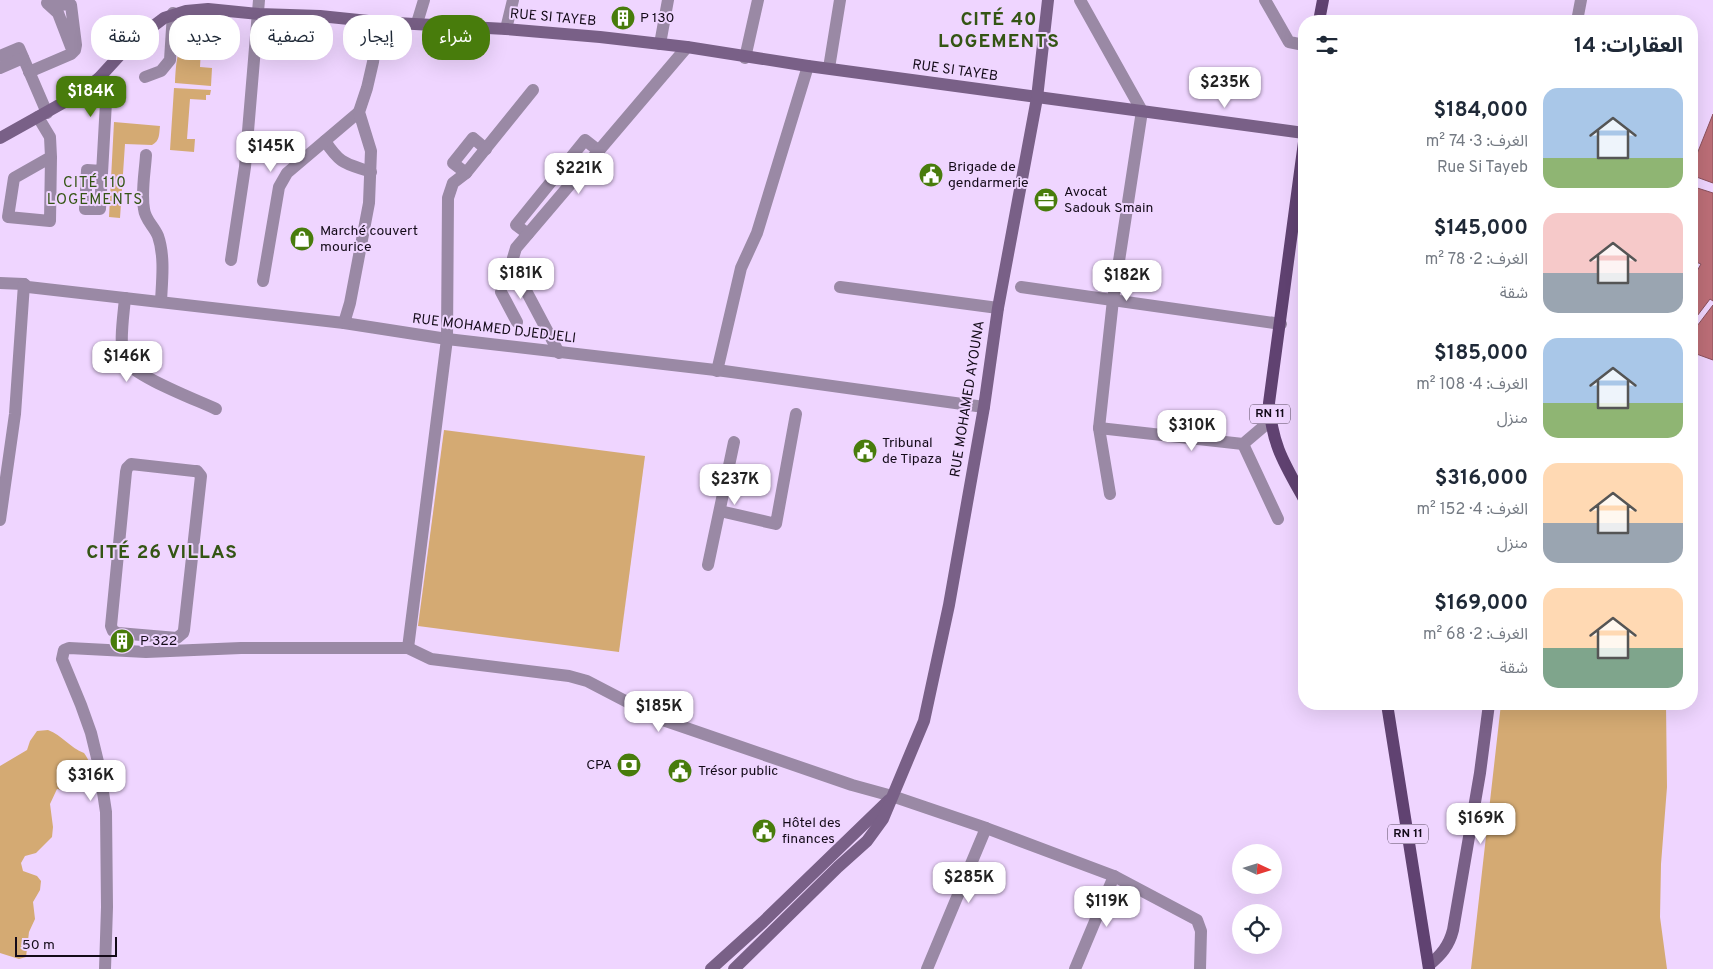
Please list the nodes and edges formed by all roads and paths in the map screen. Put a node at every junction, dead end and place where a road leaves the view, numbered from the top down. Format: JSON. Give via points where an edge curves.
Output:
{"nodes":[{"id":1,"x":259,"y":0,"type":"edge"},
{"id":2,"x":424,"y":0,"type":"edge"},
{"id":3,"x":668,"y":0,"type":"edge"},
{"id":4,"x":758,"y":0,"type":"edge"},
{"id":5,"x":840,"y":0,"type":"edge"},
{"id":6,"x":1048,"y":0,"type":"edge"},
{"id":7,"x":1080,"y":0,"type":"edge"},
{"id":8,"x":1265,"y":0,"type":"edge"},
{"id":9,"x":1323,"y":0,"type":"edge"},
{"id":10,"x":1581,"y":0,"type":"edge"},
{"id":11,"x":508,"y":1,"type":"edge"},
{"id":12,"x":173,"y":13,"type":"junction"},
{"id":13,"x":259,"y":14,"type":"junction"},
{"id":14,"x":1320,"y":15,"type":"edge"},
{"id":15,"x":1579,"y":15,"type":"edge"},
{"id":16,"x":343,"y":18,"type":"edge"},
{"id":17,"x":412,"y":23,"type":"edge"},
{"id":18,"x":417,"y":23,"type":"junction"},
{"id":19,"x":506,"y":28,"type":"junction"},
{"id":20,"x":660,"y":44,"type":"junction"},
{"id":21,"x":1298,"y":44,"type":"edge"},
{"id":22,"x":687,"y":47,"type":"junction"},
{"id":23,"x":73,"y":52,"type":"dead end"},
{"id":24,"x":0,"y":56,"type":"edge"},
{"id":25,"x":23,"y":58,"type":"junction"},
{"id":26,"x":746,"y":58,"type":"junction"},
{"id":27,"x":373,"y":60,"type":"edge"},
{"id":28,"x":808,"y":66,"type":"junction"},
{"id":29,"x":0,"y":68,"type":"edge"},
{"id":30,"x":829,"y":68,"type":"junction"},
{"id":31,"x":29,"y":72,"type":"junction"},
{"id":32,"x":145,"y":77,"type":"dead end"},
{"id":33,"x":99,"y":78,"type":"junction"},
{"id":34,"x":534,"y":90,"type":"dead end"},
{"id":35,"x":1037,"y":98,"type":"junction"},
{"id":36,"x":1142,"y":111,"type":"junction"},
{"id":37,"x":359,"y":112,"type":"junction"},
{"id":38,"x":43,"y":115,"type":"junction"},
{"id":39,"x":1298,"y":133,"type":"edge"},
{"id":40,"x":0,"y":138,"type":"edge"},
{"id":41,"x":325,"y":141,"type":"junction"},
{"id":42,"x":146,"y":155,"type":"dead end"},
{"id":43,"x":51,"y":157,"type":"junction"},
{"id":44,"x":102,"y":170,"type":"dead end"},
{"id":45,"x":371,"y":172,"type":"junction"},
{"id":46,"x":1298,"y":189,"type":"edge"},
{"id":47,"x":231,"y":260,"type":"dead end"},
{"id":48,"x":263,"y":281,"type":"dead end"},
{"id":49,"x":0,"y":283,"type":"edge"},
{"id":50,"x":24,"y":284,"type":"junction"},
{"id":51,"x":840,"y":287,"type":"dead end"},
{"id":52,"x":1021,"y":287,"type":"dead end"},
{"id":53,"x":501,"y":292,"type":"dead end"},
{"id":54,"x":528,"y":295,"type":"junction"},
{"id":55,"x":125,"y":298,"type":"junction"},
{"id":56,"x":1114,"y":300,"type":"junction"},
{"id":57,"x":161,"y":301,"type":"junction"},
{"id":58,"x":508,"y":306,"type":"junction"},
{"id":59,"x":998,"y":308,"type":"junction"},
{"id":60,"x":517,"y":322,"type":"dead end"},
{"id":61,"x":344,"y":323,"type":"junction"},
{"id":62,"x":1281,"y":324,"type":"junction"},
{"id":63,"x":447,"y":339,"type":"junction"},
{"id":64,"x":559,"y":353,"type":"junction"},
{"id":65,"x":717,"y":371,"type":"junction"},
{"id":66,"x":984,"y":407,"type":"junction"},
{"id":67,"x":216,"y":409,"type":"dead end"},
{"id":68,"x":796,"y":414,"type":"dead end"},
{"id":69,"x":1270,"y":421,"type":"junction"},
{"id":70,"x":1099,"y":428,"type":"junction"},
{"id":71,"x":734,"y":442,"type":"dead end"},
{"id":72,"x":1244,"y":444,"type":"junction"},
{"id":73,"x":1298,"y":488,"type":"edge"},
{"id":74,"x":1110,"y":494,"type":"dead end"},
{"id":75,"x":720,"y":511,"type":"junction"},
{"id":76,"x":1278,"y":519,"type":"dead end"},
{"id":77,"x":0,"y":520,"type":"edge"},
{"id":78,"x":708,"y":565,"type":"dead end"},
{"id":79,"x":113,"y":631,"type":"junction"},
{"id":80,"x":408,"y":648,"type":"junction"},
{"id":81,"x":109,"y":650,"type":"junction"},
{"id":82,"x":1388,"y":710,"type":"edge"},
{"id":83,"x":1488,"y":710,"type":"edge"},
{"id":84,"x":892,"y":796,"type":"junction"},
{"id":85,"x":986,"y":828,"type":"junction"},
{"id":86,"x":1114,"y":876,"type":"junction"},
{"id":87,"x":1429,"y":967,"type":"edge"},
{"id":88,"x":106,"y":969,"type":"edge"},
{"id":89,"x":712,"y":969,"type":"edge"},
{"id":90,"x":734,"y":969,"type":"edge"},
{"id":91,"x":927,"y":969,"type":"edge"},
{"id":92,"x":1074,"y":969,"type":"edge"},
{"id":93,"x":1200,"y":969,"type":"edge"}],
"edges":[{"from":1,"to":13,"type":"street"},
{"from":2,"to":18,"type":"street"},
{"from":3,"to":20,"type":"street"},
{"from":4,"to":26,"type":"street"},
{"from":5,"to":30,"type":"street"},
{"from":6,"to":35,"type":"main road","name":"RUE MOHAMED AYOUNA"},
{"from":7,"to":36,"type":"street"},
{"from":8,"to":21,"type":"street","via":[[1289,42]]},
{"from":9,"to":14,"type":"main road"},
{"from":10,"to":15,"type":"street"},
{"from":11,"to":19,"type":"street"},
{"from":12,"to":13,"type":"main road","name":"RUE SI TAYEB","via":[[208,9]]},
{"from":12,"to":32,"type":"street","via":[[170,60],[161,71]]},
{"from":12,"to":33,"type":"main road","name":"RUE SI TAYEB","via":[[131,43]]},
{"from":13,"to":16,"type":"main road","name":"RUE SI TAYEB"},
{"from":13,"to":47,"type":"street","via":[[245,167]]},
{"from":17,"to":18,"type":"main road","name":"RUE SI TAYEB"},
{"from":18,"to":19,"type":"main road","name":"RUE SI TAYEB"},
{"from":19,"to":20,"type":"main road","name":"RUE SI TAYEB"},
{"from":20,"to":22,"type":"main road","name":"RUE SI TAYEB"},
{"from":22,"to":26,"type":"main road","name":"RUE SI TAYEB"},
{"from":22,"to":54,"type":"street","via":[[516,248],[514,268]]},
{"from":23,"to":31,"type":"street"},
{"from":24,"to":25,"type":"street","via":[[19,48]]},
{"from":25,"to":29,"type":"street"},
{"from":25,"to":31,"type":"street"},
{"from":26,"to":28,"type":"main road","name":"RUE SI TAYEB"},
{"from":27,"to":37,"type":"street"},
{"from":28,"to":30,"type":"main road","name":"RUE SI TAYEB"},
{"from":28,"to":65,"type":"street","via":[[757,233],[741,268]]},
{"from":30,"to":35,"type":"main road","name":"RUE SI TAYEB"},
{"from":31,"to":38,"type":"street"},
{"from":33,"to":38,"type":"main road","name":"RUE SI TAYEB"},
{"from":33,"to":44,"type":"street","via":[[106,102]]},
{"from":34,"to":63,"type":"street","via":[[449,190]]},
{"from":35,"to":36,"type":"main road","name":"RUE SI TAYEB"},
{"from":35,"to":59,"type":"main road","name":"RUE MOHAMED AYOUNA"},
{"from":36,"to":39,"type":"main road","name":"RUE SI TAYEB"},
{"from":36,"to":56,"type":"street"},
{"from":37,"to":41,"type":"street"},
{"from":37,"to":45,"type":"street","via":[[370,151]]},
{"from":38,"to":40,"type":"main road","name":"RUE SI TAYEB"},
{"from":38,"to":43,"type":"street","via":[[50,137]]},
{"from":41,"to":45,"type":"street","via":[[340,161]]},
{"from":41,"to":48,"type":"street","via":[[287,173],[279,187]]},
{"from":42,"to":57,"type":"street","via":[[143,206],[146,220],[160,242]]},
{"from":43,"to":43,"type":"street","via":[[50,221],[8,217],[14,178]]},
{"from":45,"to":61,"type":"street","via":[[369,203]]},
{"from":46,"to":62,"type":"main road","number":"RN 11"},
{"from":49,"to":50,"type":"street","name":"RUE MOHAMED DJEDJELI"},
{"from":50,"to":55,"type":"street","name":"RUE MOHAMED DJEDJELI"},
{"from":50,"to":77,"type":"street","via":[[14,414]]},
{"from":51,"to":59,"type":"street"},
{"from":52,"to":56,"type":"street"},
{"from":53,"to":58,"type":"street"},
{"from":54,"to":58,"type":"street"},
{"from":54,"to":64,"type":"street"},
{"from":55,"to":57,"type":"street","name":"RUE MOHAMED DJEDJELI"},
{"from":55,"to":67,"type":"street","via":[[124,360],[136,372]]},
{"from":56,"to":62,"type":"street"},
{"from":56,"to":70,"type":"street"},
{"from":57,"to":61,"type":"street","name":"RUE MOHAMED DJEDJELI"},
{"from":58,"to":60,"type":"street"},
{"from":59,"to":66,"type":"main road","name":"RUE MOHAMED AYOUNA"},
{"from":61,"to":63,"type":"street","name":"RUE MOHAMED DJEDJELI"},
{"from":62,"to":69,"type":"main road","number":"RN 11","via":[[1270,385]]},
{"from":63,"to":64,"type":"street","name":"RUE MOHAMED DJEDJELI"},
{"from":63,"to":80,"type":"street"},
{"from":64,"to":65,"type":"street","name":"RUE MOHAMED DJEDJELI"},
{"from":65,"to":66,"type":"street","name":"RUE MOHAMED DJEDJELI"},
{"from":66,"to":84,"type":"main road","name":"RUE MOHAMED AYOUNA","via":[[949,605],[924,721]]},
{"from":68,"to":75,"type":"street","via":[[776,524]]},
{"from":69,"to":72,"type":"street"},
{"from":69,"to":73,"type":"main road","number":"RN 11","via":[[1279,454]]},
{"from":70,"to":72,"type":"street"},
{"from":70,"to":74,"type":"street"},
{"from":71,"to":75,"type":"street"},
{"from":72,"to":76,"type":"street"},
{"from":75,"to":78,"type":"street"},
{"from":79,"to":79,"type":"street","via":[[173,638],[183,633],[201,479],[197,471],[134,464],[127,468],[111,623]]},
{"from":79,"to":81,"type":"street"},
{"from":80,"to":81,"type":"street"},
{"from":80,"to":84,"type":"street","via":[[431,659],[569,676],[660,719]]},
{"from":81,"to":88,"type":"street","via":[[69,648],[64,650],[62,659],[91,733],[106,812]]},
{"from":82,"to":87,"type":"main road","number":"RN 11"},
{"from":83,"to":87,"type":"main road","via":[[1453,930],[1446,948]]},
{"from":84,"to":85,"type":"street"},
{"from":84,"to":89,"type":"main road"},
{"from":84,"to":90,"type":"main road","name":"RUE MOHAMED AYOUNA","via":[[883,819],[868,841]]},
{"from":85,"to":86,"type":"street"},
{"from":85,"to":91,"type":"street"},
{"from":86,"to":92,"type":"street"},
{"from":86,"to":93,"type":"street","via":[[1197,920],[1201,931]]}]}
